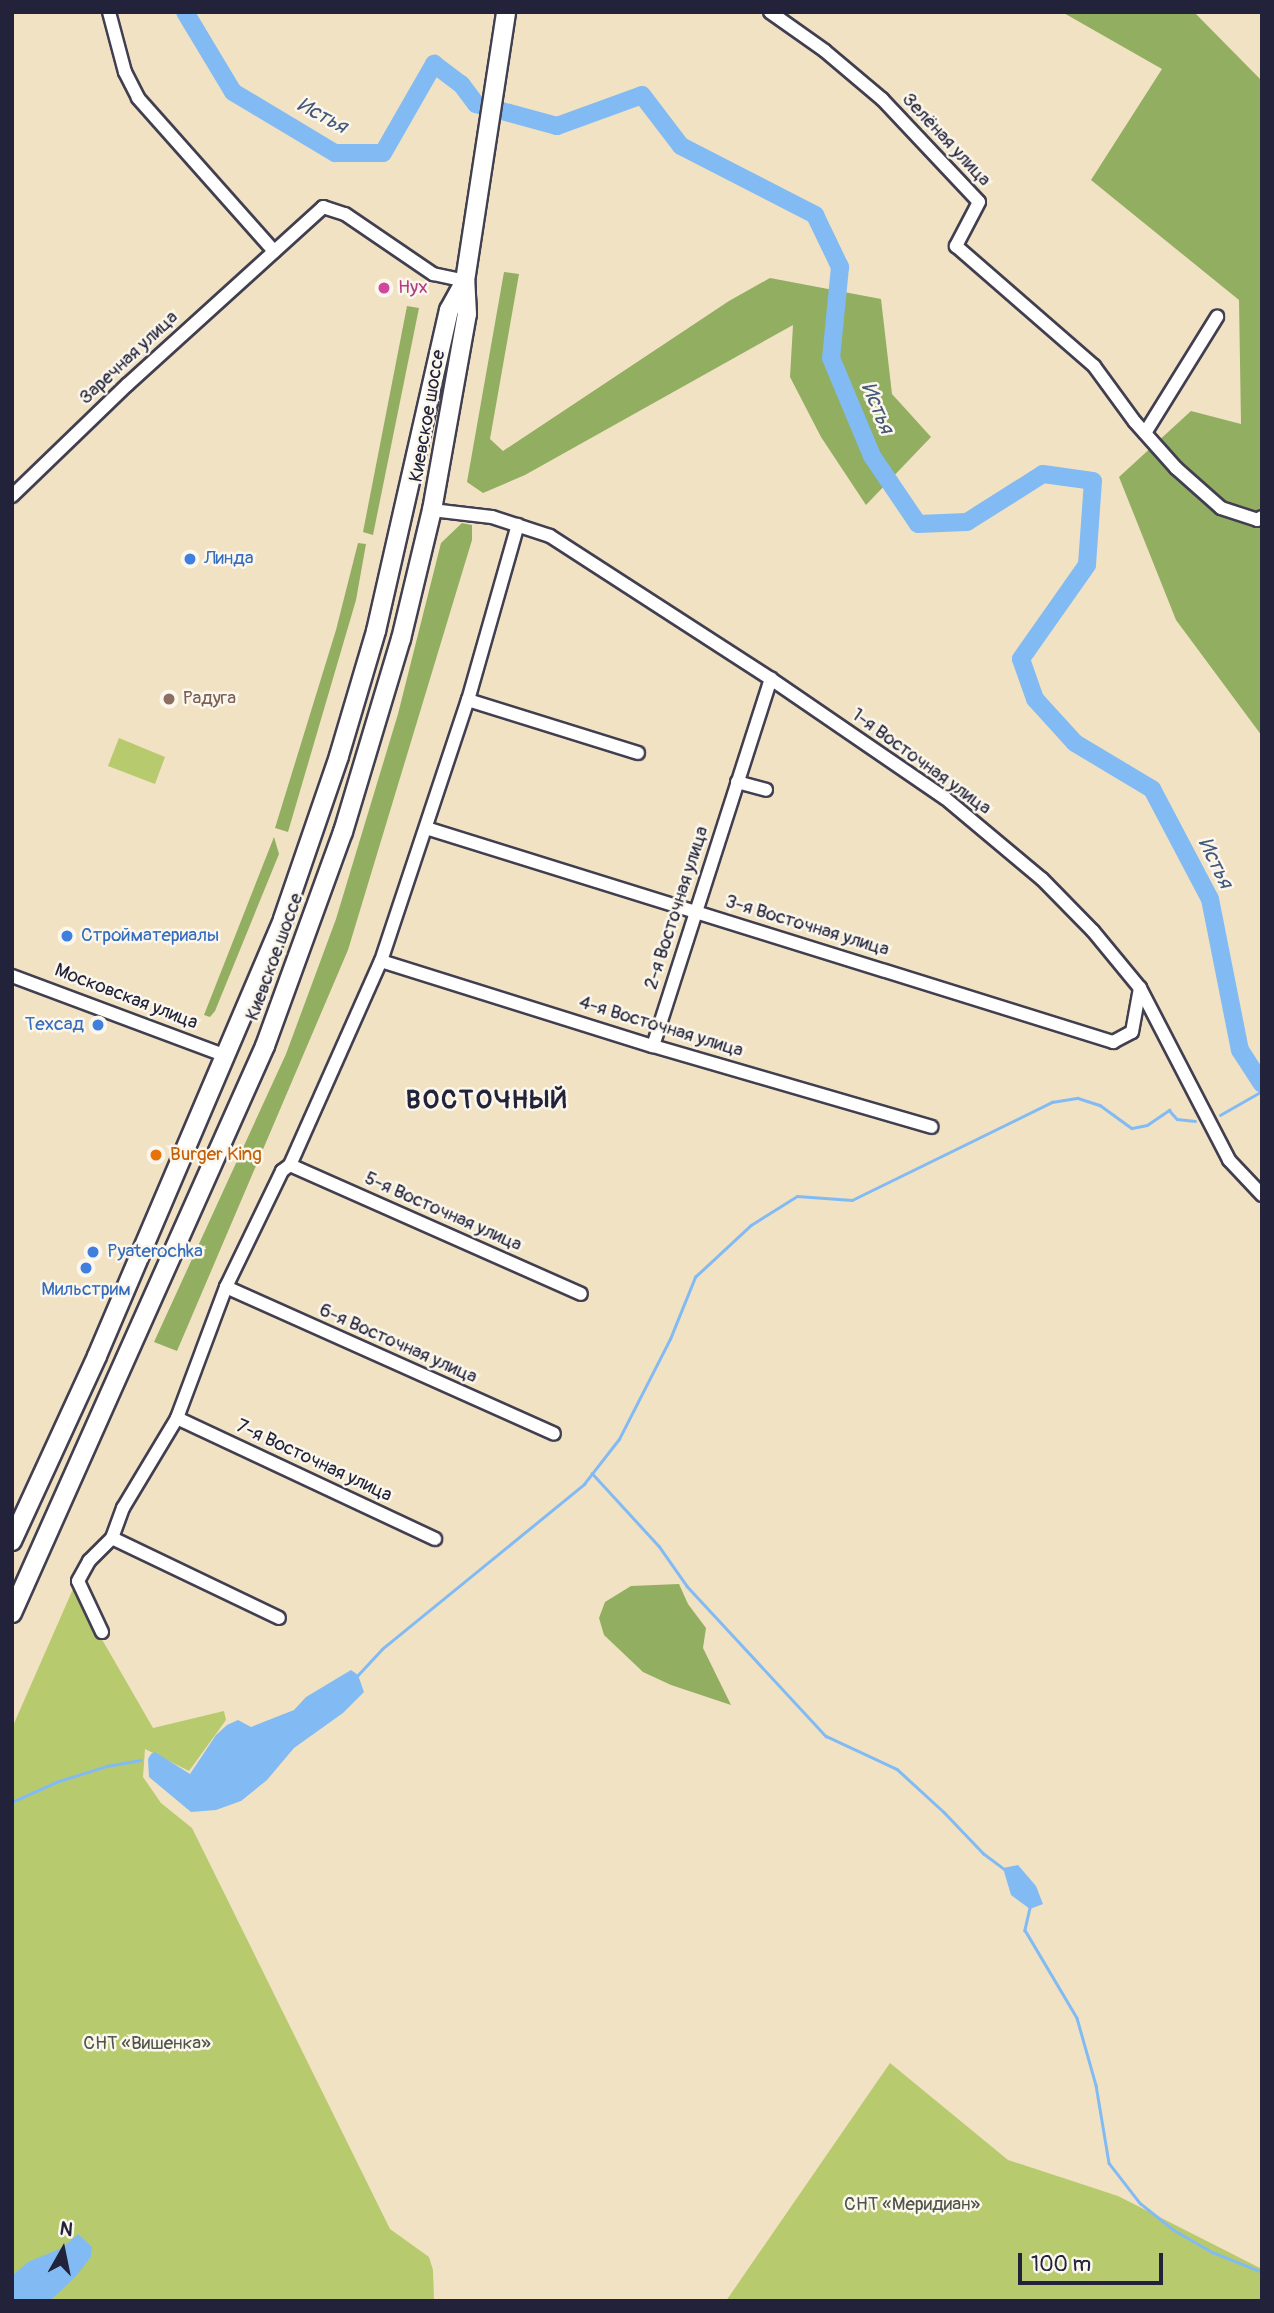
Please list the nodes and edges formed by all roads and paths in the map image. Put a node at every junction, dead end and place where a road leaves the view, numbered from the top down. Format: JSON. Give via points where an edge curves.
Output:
{"nodes":[{"id":1,"x":109,"y":12,"type":"edge"},
{"id":2,"x":506,"y":12,"type":"edge"},
{"id":3,"x":770,"y":12,"type":"edge"},
{"id":4,"x":274,"y":251,"type":"junction"},
{"id":5,"x":465,"y":281,"type":"junction"},
{"id":6,"x":1217,"y":317,"type":"dead end"},
{"id":7,"x":1144,"y":433,"type":"junction"},
{"id":8,"x":12,"y":496,"type":"edge"},
{"id":9,"x":432,"y":510,"type":"junction"},
{"id":10,"x":1262,"y":517,"type":"edge"},
{"id":11,"x":518,"y":525,"type":"junction"},
{"id":12,"x":771,"y":679,"type":"junction"},
{"id":13,"x":468,"y":700,"type":"junction"},
{"id":14,"x":638,"y":753,"type":"dead end"},
{"id":15,"x":737,"y":782,"type":"junction"},
{"id":16,"x":766,"y":790,"type":"dead end"},
{"id":17,"x":426,"y":828,"type":"junction"},
{"id":18,"x":309,"y":847,"type":"junction"},
{"id":19,"x":336,"y":853,"type":"junction"},
{"id":20,"x":696,"y":912,"type":"junction"},
{"id":21,"x":381,"y":961,"type":"junction"},
{"id":22,"x":12,"y":976,"type":"edge"},
{"id":23,"x":1140,"y":988,"type":"junction"},
{"id":24,"x":653,"y":1046,"type":"junction"},
{"id":25,"x":226,"y":1056,"type":"junction"},
{"id":26,"x":931,"y":1127,"type":"dead end"},
{"id":27,"x":290,"y":1165,"type":"junction"},
{"id":28,"x":1262,"y":1195,"type":"edge"},
{"id":29,"x":226,"y":1287,"type":"junction"},
{"id":30,"x":581,"y":1294,"type":"dead end"},
{"id":31,"x":177,"y":1419,"type":"junction"},
{"id":32,"x":554,"y":1434,"type":"dead end"},
{"id":33,"x":112,"y":1538,"type":"junction"},
{"id":34,"x":435,"y":1538,"type":"dead end"},
{"id":35,"x":12,"y":1541,"type":"edge"},
{"id":36,"x":12,"y":1613,"type":"edge"},
{"id":37,"x":279,"y":1618,"type":"dead end"},
{"id":38,"x":102,"y":1632,"type":"dead end"}],
"edges":[{"from":1,"to":4,"type":"street","via":[[125,72],[138,98]]},
{"from":2,"to":5,"type":"highway","name":"Киевское шоссе"},
{"from":3,"to":7,"type":"street","name":"Зелёная улица","via":[[882,99],[979,202],[956,246],[1094,366]]},
{"from":4,"to":5,"type":"street","name":"Заречная улица","via":[[315,211],[332,208],[433,274]]},
{"from":4,"to":8,"type":"street","name":"Заречная улица"},
{"from":5,"to":9,"type":"highway","name":"Киевское шоссе","via":[[467,314]]},
{"from":5,"to":18,"type":"highway","name":"Киевское шоссе","via":[[449,310],[376,631]]},
{"from":6,"to":7,"type":"street"},
{"from":7,"to":10,"type":"street","via":[[1221,508],[1257,520]]},
{"from":9,"to":11,"type":"street","name":"1-я Восточная улица"},
{"from":9,"to":19,"type":"highway","name":"Киевское шоссе","via":[[401,639]]},
{"from":11,"to":12,"type":"street","name":"1-я Восточная улица","via":[[550,536]]},
{"from":11,"to":13,"type":"street"},
{"from":12,"to":15,"type":"street","name":"2-я Восточная улица"},
{"from":12,"to":23,"type":"street","name":"1-я Восточная улица","via":[[945,798],[1042,879]]},
{"from":13,"to":14,"type":"street"},
{"from":13,"to":17,"type":"street"},
{"from":15,"to":16,"type":"street"},
{"from":15,"to":20,"type":"street","name":"2-я Восточная улица"},
{"from":17,"to":20,"type":"street","name":"3-я Восточная улица"},
{"from":17,"to":21,"type":"street"},
{"from":18,"to":19,"type":"highway","via":[[324,836],[332,838]]},
{"from":18,"to":25,"type":"highway","name":"Киевское шоссе"},
{"from":19,"to":36,"type":"highway","name":"Киевское шоссе","via":[[265,1045]]},
{"from":20,"to":23,"type":"street","name":"3-я Восточная улица","via":[[1112,1042],[1132,1032]]},
{"from":20,"to":24,"type":"street","name":"2-я Восточная улица"},
{"from":21,"to":24,"type":"street","name":"4-я Восточная улица"},
{"from":21,"to":27,"type":"street"},
{"from":22,"to":25,"type":"street","name":"Московская улица"},
{"from":23,"to":28,"type":"street","name":"1-я Восточная улица","via":[[1229,1160]]},
{"from":24,"to":26,"type":"street","name":"4-я Восточная улица"},
{"from":25,"to":35,"type":"highway","name":"Киевское шоссе"},
{"from":27,"to":29,"type":"street","via":[[282,1171]]},
{"from":27,"to":30,"type":"street","name":"5-я Восточная улица"},
{"from":29,"to":31,"type":"street"},
{"from":29,"to":32,"type":"street","name":"6-я Восточная улица"},
{"from":31,"to":33,"type":"street","via":[[123,1508]]},
{"from":31,"to":34,"type":"street","name":"7-я Восточная улица"},
{"from":33,"to":37,"type":"street"},
{"from":33,"to":38,"type":"street","via":[[89,1561],[78,1581]]}]}
